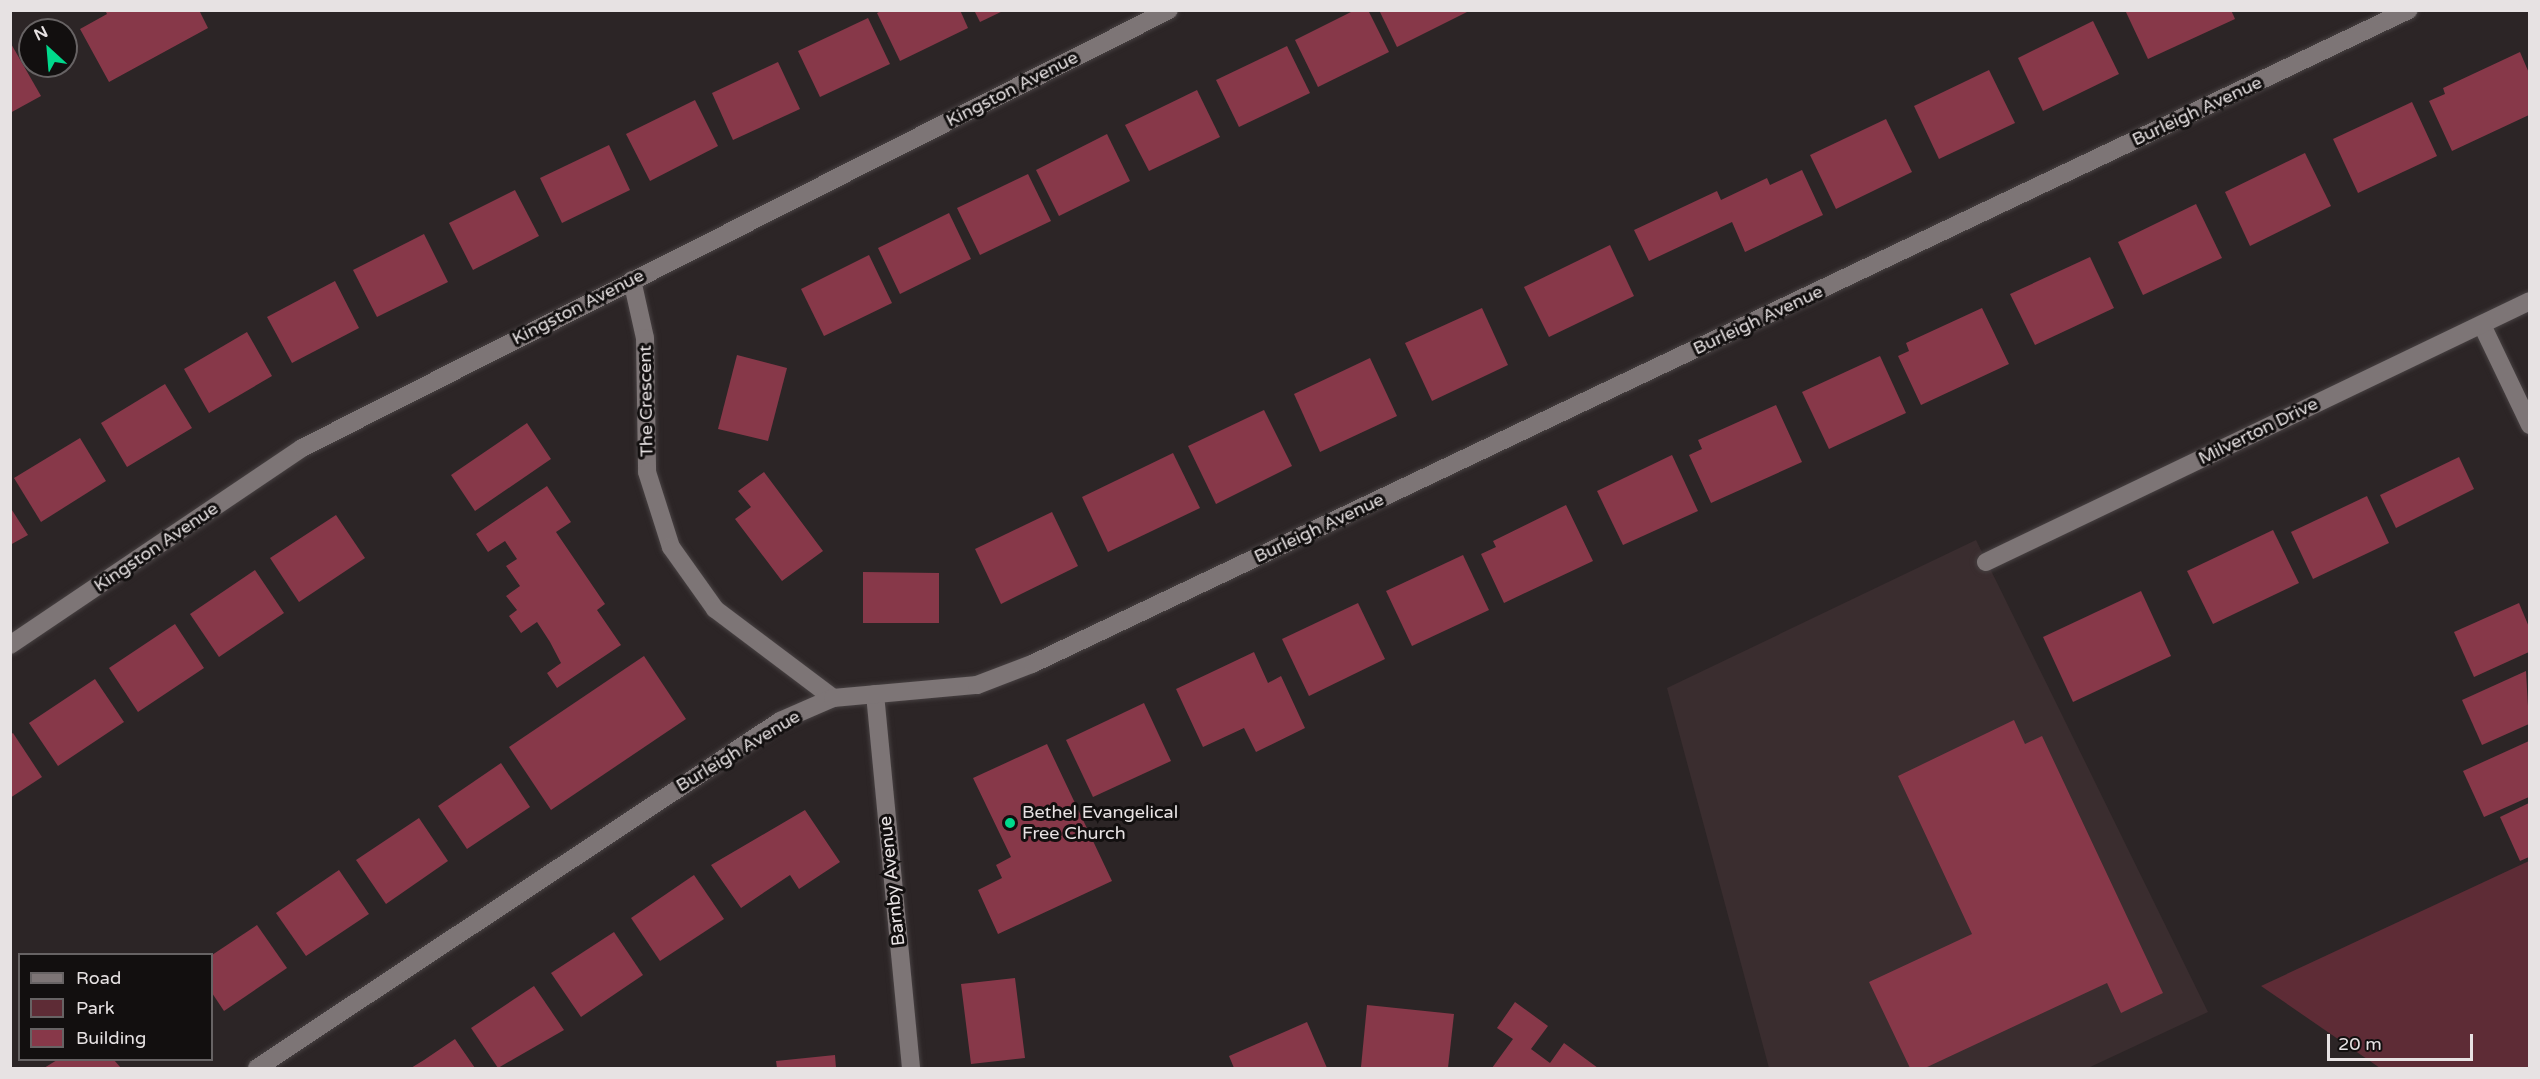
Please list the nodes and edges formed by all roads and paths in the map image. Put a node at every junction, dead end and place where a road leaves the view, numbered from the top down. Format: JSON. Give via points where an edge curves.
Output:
{"nodes":[{"id":1,"x":1169,"y":10,"type":"edge"},
{"id":2,"x":2409,"y":10,"type":"edge"},
{"id":3,"x":632,"y":280,"type":"junction"},
{"id":4,"x":2529,"y":301,"type":"edge"},
{"id":5,"x":2482,"y":325,"type":"junction"},
{"id":6,"x":2529,"y":425,"type":"edge"},
{"id":7,"x":1986,"y":562,"type":"dead end"},
{"id":8,"x":10,"y":645,"type":"edge"},
{"id":9,"x":875,"y":694,"type":"junction"},
{"id":10,"x":833,"y":699,"type":"junction"},
{"id":11,"x":257,"y":1068,"type":"edge"},
{"id":12,"x":911,"y":1068,"type":"edge"}],
"edges":[{"from":1,"to":3,"type":"street","name":"Kingston Avenue"},
{"from":2,"to":9,"type":"street","name":"Burleigh Avenue","via":[[1032,664],[977,685]]},
{"from":3,"to":8,"type":"street","name":"Kingston Avenue","via":[[302,448]]},
{"from":3,"to":10,"type":"street","name":"The Crescent","via":[[645,338],[647,472],[671,547],[716,609]]},
{"from":4,"to":5,"type":"street","name":"Milverton Drive"},
{"from":5,"to":6,"type":"street"},
{"from":5,"to":7,"type":"street","name":"Milverton Drive"},
{"from":9,"to":10,"type":"street","name":"Burleigh Avenue"},
{"from":9,"to":12,"type":"street","name":"Barnby Avenue"},
{"from":10,"to":11,"type":"street","name":"Burleigh Avenue","via":[[780,721],[721,756]]}]}
